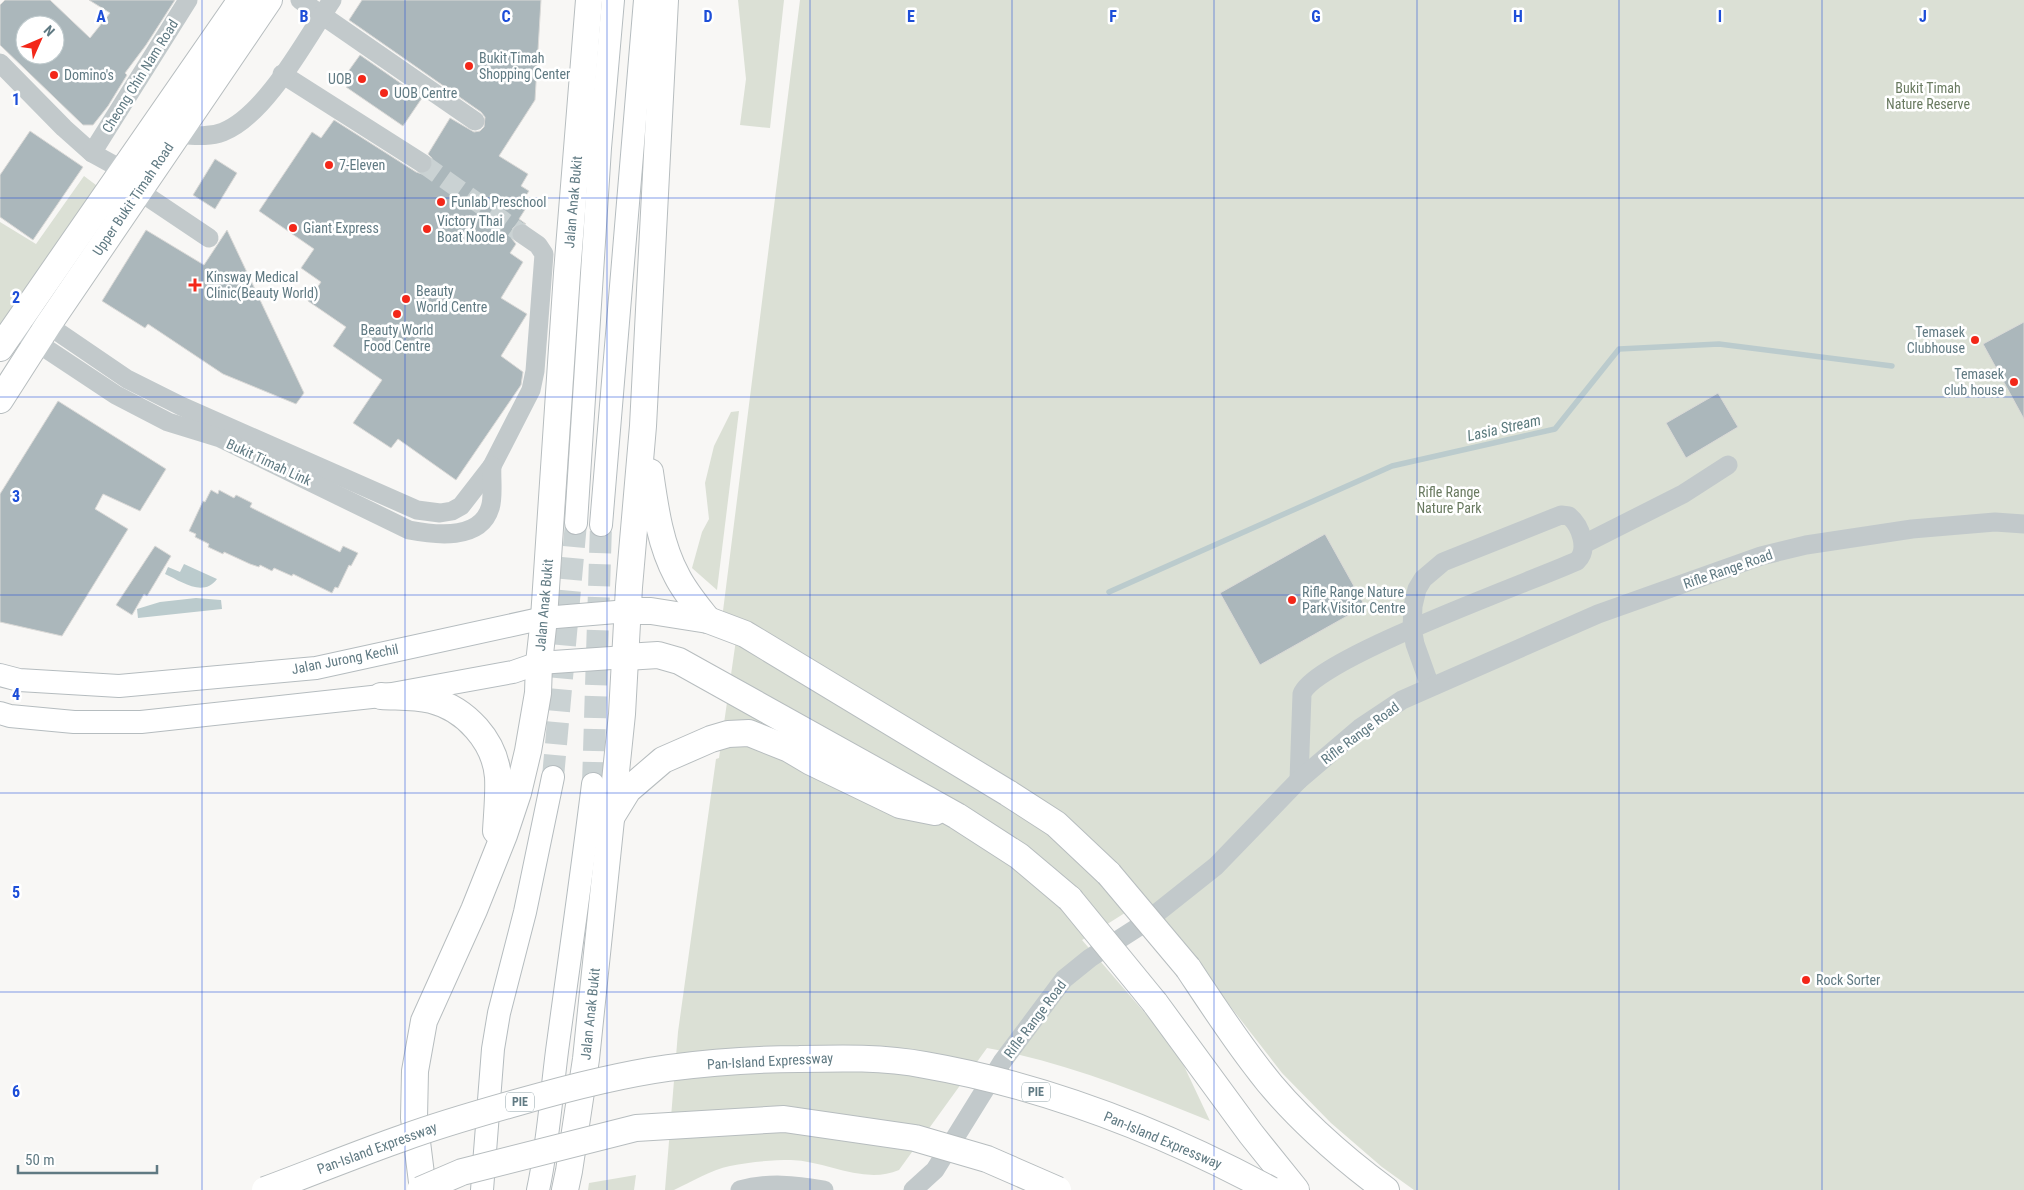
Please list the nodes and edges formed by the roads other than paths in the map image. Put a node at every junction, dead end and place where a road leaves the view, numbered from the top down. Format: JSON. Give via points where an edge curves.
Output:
{"nodes":[{"id":1,"x":188,"y":0,"type":"edge"},
{"id":2,"x":240,"y":0,"type":"edge"},
{"id":3,"x":269,"y":0,"type":"edge"},
{"id":4,"x":300,"y":0,"type":"edge"},
{"id":5,"x":589,"y":0,"type":"edge"},
{"id":6,"x":613,"y":0,"type":"edge"},
{"id":7,"x":645,"y":0,"type":"edge"},
{"id":8,"x":665,"y":0,"type":"edge"},
{"id":9,"x":326,"y":8,"type":"edge"},
{"id":10,"x":0,"y":63,"type":"edge"},
{"id":11,"x":282,"y":74,"type":"junction"},
{"id":12,"x":475,"y":121,"type":"dead end"},
{"id":13,"x":177,"y":134,"type":"junction"},
{"id":14,"x":92,"y":153,"type":"junction"},
{"id":15,"x":422,"y":163,"type":"tunnel mouth"},
{"id":16,"x":123,"y":170,"type":"junction"},
{"id":17,"x":139,"y":192,"type":"junction"},
{"id":18,"x":522,"y":234,"type":"tunnel mouth"},
{"id":19,"x":209,"y":238,"type":"dead end"},
{"id":20,"x":13,"y":328,"type":"edge"},
{"id":21,"x":42,"y":334,"type":"junction"},
{"id":22,"x":0,"y":400,"type":"edge"},
{"id":23,"x":643,"y":426,"type":"junction"},
{"id":24,"x":1728,"y":465,"type":"dead end"},
{"id":25,"x":492,"y":466,"type":"junction"},
{"id":26,"x":327,"y":480,"type":"junction"},
{"id":27,"x":417,"y":510,"type":"junction"},
{"id":28,"x":576,"y":523,"type":"tunnel mouth"},
{"id":29,"x":2024,"y":524,"type":"edge"},
{"id":30,"x":601,"y":525,"type":"tunnel mouth"},
{"id":31,"x":409,"y":530,"type":"junction"},
{"id":32,"x":1584,"y":544,"type":"junction"},
{"id":33,"x":628,"y":611,"type":"junction"},
{"id":34,"x":544,"y":618,"type":"junction"},
{"id":35,"x":708,"y":620,"type":"junction"},
{"id":36,"x":1412,"y":628,"type":"junction"},
{"id":37,"x":626,"y":657,"type":"junction"},
{"id":38,"x":538,"y":663,"type":"junction"},
{"id":39,"x":0,"y":675,"type":"edge"},
{"id":40,"x":1430,"y":686,"type":"junction"},
{"id":41,"x":381,"y":696,"type":"junction"},
{"id":42,"x":0,"y":713,"type":"edge"},
{"id":43,"x":554,"y":777,"type":"tunnel mouth"},
{"id":44,"x":1299,"y":780,"type":"junction"},
{"id":45,"x":593,"y":784,"type":"tunnel mouth"},
{"id":46,"x":957,"y":816,"type":"junction"},
{"id":47,"x":610,"y":819,"type":"junction"},
{"id":48,"x":496,"y":854,"type":"junction"},
{"id":49,"x":798,"y":1188,"type":"edge"},
{"id":50,"x":265,"y":1190,"type":"edge"},
{"id":51,"x":422,"y":1190,"type":"edge"},
{"id":52,"x":482,"y":1190,"type":"edge"},
{"id":53,"x":538,"y":1190,"type":"edge"},
{"id":54,"x":565,"y":1190,"type":"edge"},
{"id":55,"x":740,"y":1190,"type":"edge"},
{"id":56,"x":824,"y":1190,"type":"edge"},
{"id":57,"x":913,"y":1190,"type":"edge"},
{"id":58,"x":1058,"y":1190,"type":"edge"},
{"id":59,"x":1270,"y":1190,"type":"edge"},
{"id":60,"x":1296,"y":1190,"type":"edge"},
{"id":61,"x":1386,"y":1190,"type":"edge"}],
"edges":[{"from":1,"to":14,"type":"street","name":"Cheong Chin Nam Road"},
{"from":2,"to":16,"type":"highway","name":"Upper Bukit Timah Road"},
{"from":3,"to":13,"type":"highway","name":"Upper Bukit Timah Road"},
{"from":4,"to":9,"type":"street"},
{"from":5,"to":34,"type":"highway","name":"Jalan Anak Bukit"},
{"from":6,"to":28,"type":"main road","name":"Jalan Anak Bukit","via":[[600,148]]},
{"from":7,"to":30,"type":"main road"},
{"from":8,"to":23,"type":"highway","name":"Jalan Anak Bukit"},
{"from":9,"to":11,"type":"street"},
{"from":9,"to":12,"type":"street"},
{"from":10,"to":14,"type":"street"},
{"from":11,"to":13,"type":"street","via":[[266,96],[236,126],[204,136]]},
{"from":11,"to":15,"type":"street"},
{"from":13,"to":17,"type":"highway","name":"Upper Bukit Timah Road"},
{"from":14,"to":16,"type":"street"},
{"from":16,"to":20,"type":"highway","name":"Upper Bukit Timah Road"},
{"from":17,"to":19,"type":"street"},
{"from":17,"to":21,"type":"highway","name":"Upper Bukit Timah Road"},
{"from":18,"to":25,"type":"street","name":"Bukit Timah Link","via":[[538,245],[544,254],[534,380]]},
{"from":20,"to":21,"type":"street","name":"Bukit Timah Link"},
{"from":21,"to":22,"type":"highway","name":"Upper Bukit Timah Road"},
{"from":21,"to":26,"type":"street","name":"Bukit Timah Link","via":[[116,395],[168,422],[223,432]]},
{"from":23,"to":33,"type":"highway","name":"Jalan Anak Bukit"},
{"from":23,"to":35,"type":"highway","via":[[654,506],[670,562]]},
{"from":24,"to":32,"type":"street","via":[[1683,494]]},
{"from":25,"to":27,"type":"street","name":"Bukit Timah Link","via":[[461,506],[440,513]]},
{"from":25,"to":31,"type":"street","name":"Bukit Timah Link","via":[[490,508],[479,525],[451,535]]},
{"from":26,"to":27,"type":"street","name":"Bukit Timah Link"},
{"from":26,"to":31,"type":"street","name":"Bukit Timah Link"},
{"from":27,"to":31,"type":"street"},
{"from":29,"to":40,"type":"street","name":"Rifle Range Road","via":[[1995,522],[1912,529],[1806,545],[1761,556],[1598,614]]},
{"from":32,"to":36,"type":"street","via":[[1582,557],[1577,561]]},
{"from":32,"to":36,"type":"street","via":[[1573,519],[1565,515],[1442,562],[1420,584],[1412,606]]},
{"from":33,"to":34,"type":"main road","name":"Jalan Jurong Kechil"},
{"from":33,"to":35,"type":"highway","via":[[651,611]]},
{"from":33,"to":37,"type":"highway","name":"Jalan Anak Bukit"},
{"from":34,"to":38,"type":"highway","name":"Jalan Anak Bukit"},
{"from":34,"to":39,"type":"main road","name":"Jalan Jurong Kechil","via":[[316,668],[119,686],[20,680]]},
{"from":35,"to":61,"type":"highway","bridge":true,"via":[[745,634],[771,649],[1056,824],[1109,874],[1188,968],[1256,1067],[1287,1103],[1362,1173]]},
{"from":36,"to":40,"type":"street"},
{"from":36,"to":44,"type":"street","via":[[1326,670],[1306,686],[1302,694]]},
{"from":37,"to":38,"type":"main road"},
{"from":37,"to":46,"type":"highway","via":[[658,655],[679,661]]},
{"from":37,"to":47,"type":"highway","name":"Jalan Anak Bukit"},
{"from":38,"to":41,"type":"main road","via":[[513,672]]},
{"from":38,"to":48,"type":"highway","name":"Jalan Anak Bukit","via":[[538,693],[528,750],[518,793]]},
{"from":40,"to":44,"type":"street","name":"Rifle Range Road","via":[[1383,712]]},
{"from":41,"to":42,"type":"main road","via":[[141,722],[74,722]]},
{"from":41,"to":48,"type":"highway","via":[[418,698],[445,706],[470,722],[487,742],[498,775]]},
{"from":43,"to":52,"type":"main road","via":[[526,912],[497,1022]]},
{"from":44,"to":57,"type":"street","name":"Rifle Range Road","via":[[1216,866],[1064,979],[1002,1062],[935,1170]]},
{"from":45,"to":53,"type":"main road","name":"Jalan Anak Bukit","via":[[545,1160]]},
{"from":46,"to":47,"type":"highway","via":[[900,805],[789,749],[748,733],[711,739],[657,764],[628,790]]},
{"from":46,"to":60,"type":"highway","bridge":true,"via":[[1019,856],[1070,900],[1155,1003]]},
{"from":47,"to":54,"type":"highway","name":"Jalan Anak Bukit","via":[[586,1060]]},
{"from":48,"to":51,"type":"highway","name":"Jalan Anak Bukit","via":[[424,1021],[415,1072],[414,1118]]},
{"from":49,"to":55,"type":"street","via":[[761,1186]]},
{"from":49,"to":56,"type":"street"},
{"from":50,"to":59,"type":"highway","name":"Pan-Island Expressway","number":"PIE","bridge":true,"via":[[410,1135],[564,1089],[666,1068],[747,1060],[842,1058],[924,1064],[1090,1109],[1155,1134]]},
{"from":51,"to":58,"type":"highway","bridge":true,"via":[[462,1172],[636,1128],[784,1119],[915,1138],[987,1159]]}]}
